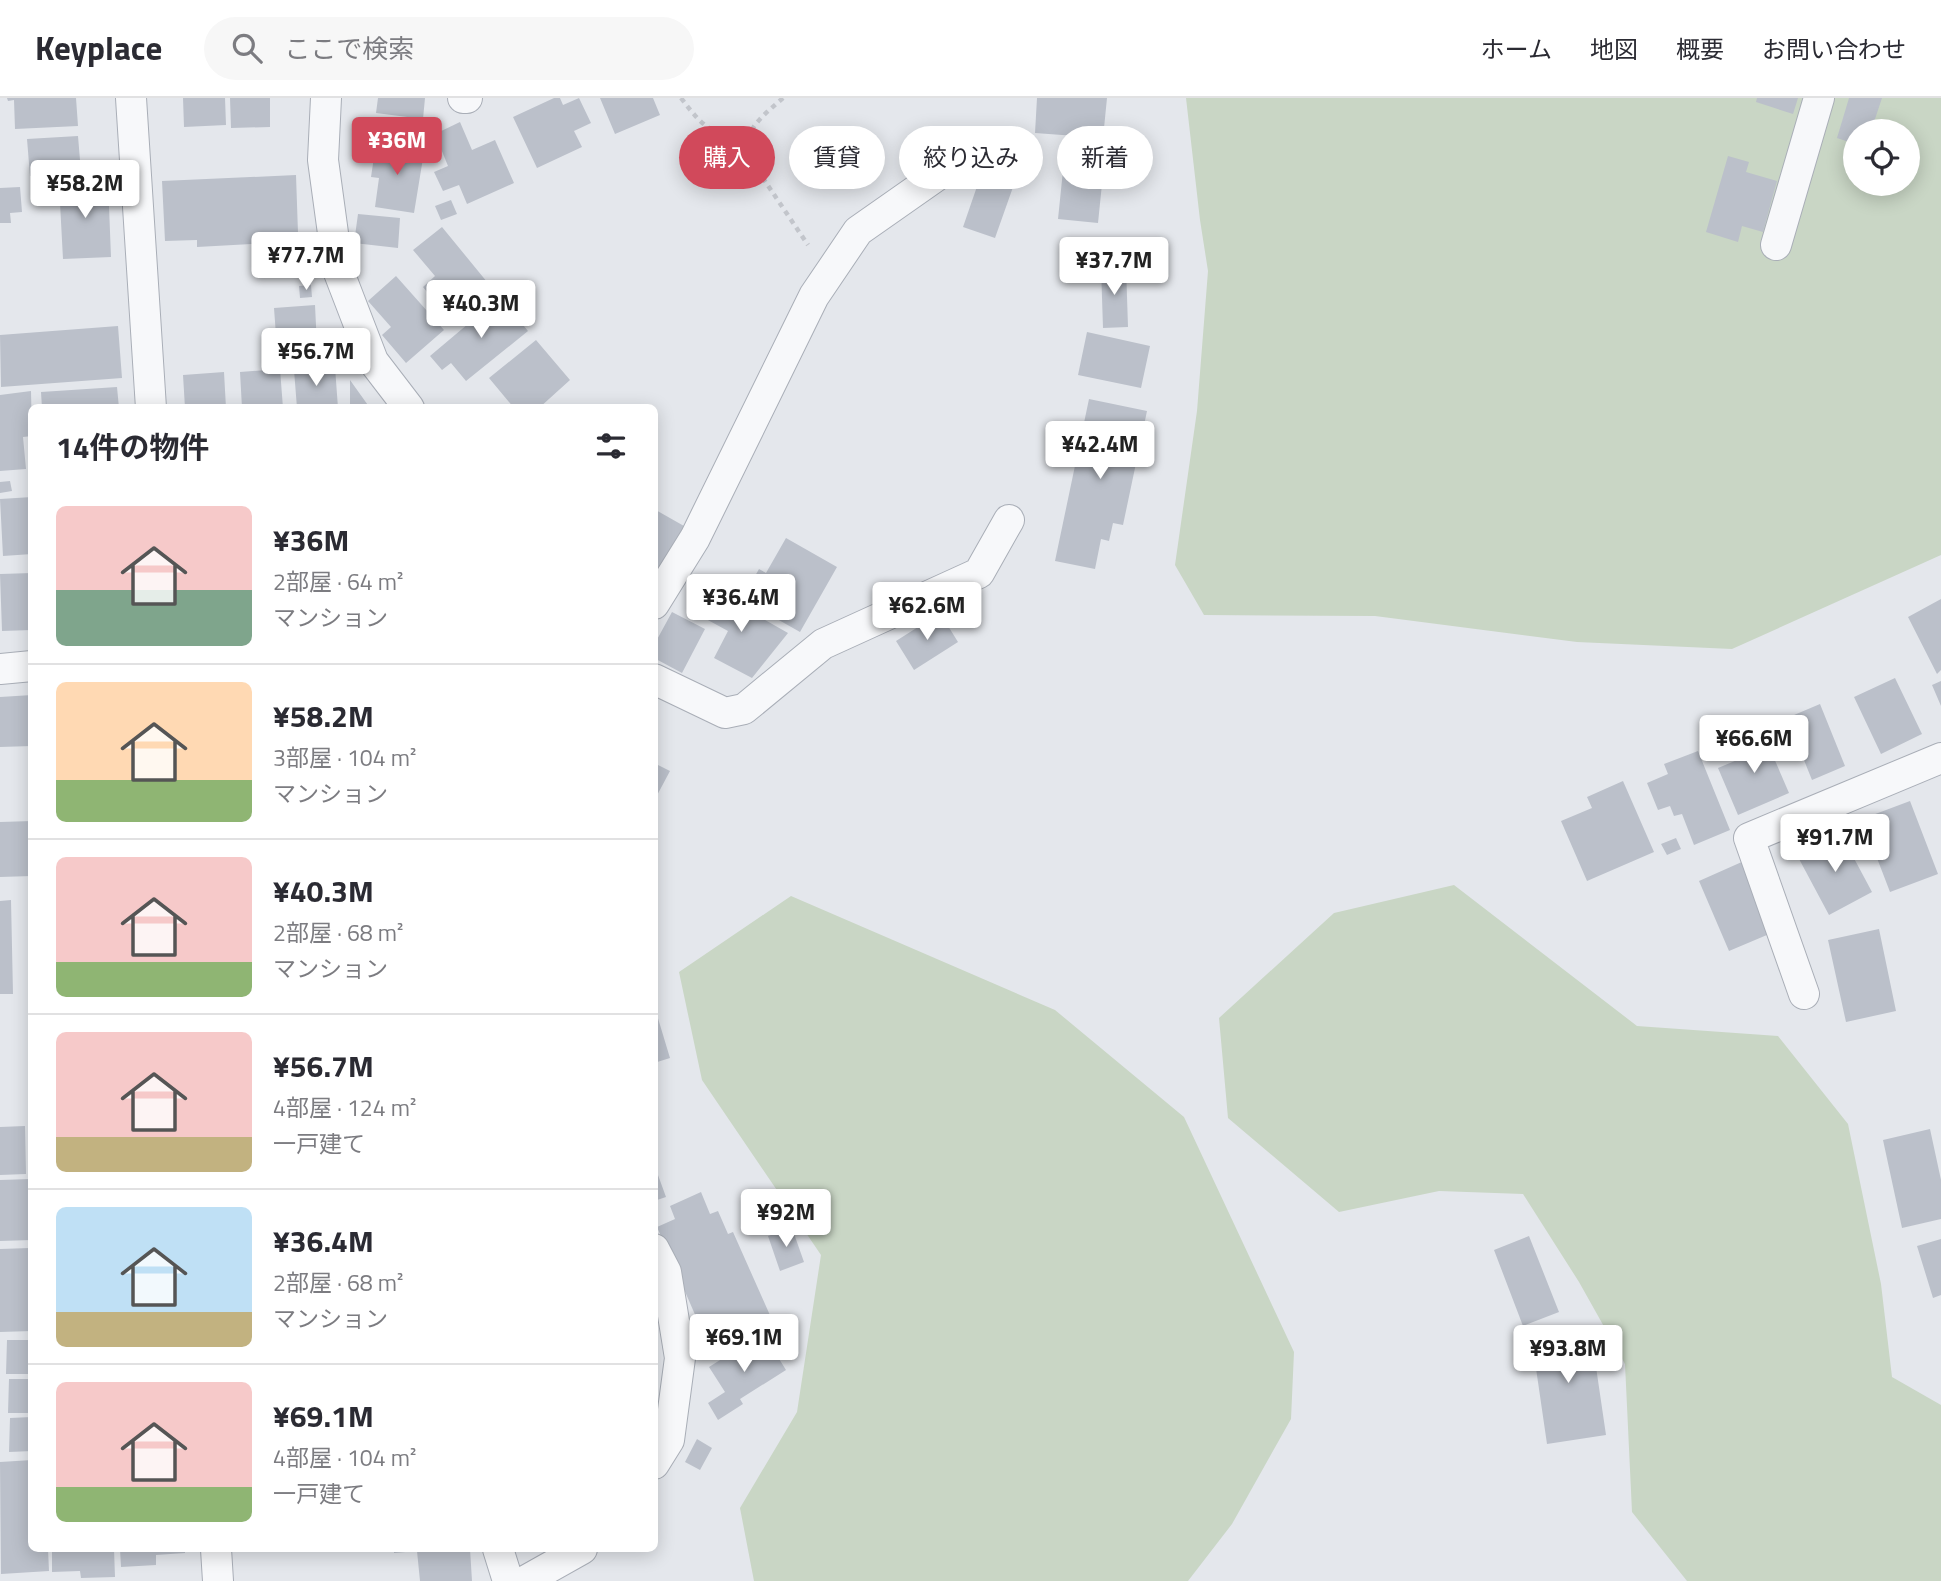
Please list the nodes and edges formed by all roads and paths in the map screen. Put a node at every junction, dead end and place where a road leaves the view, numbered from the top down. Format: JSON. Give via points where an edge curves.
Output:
{"nodes":[{"id":1,"x":131,"y":98,"type":"edge"},
{"id":2,"x":326,"y":98,"type":"edge"},
{"id":3,"x":681,"y":98,"type":"edge"},
{"id":4,"x":783,"y":98,"type":"edge"},
{"id":5,"x":1819,"y":98,"type":"edge"},
{"id":6,"x":705,"y":126,"type":"edge"},
{"id":7,"x":754,"y":126,"type":"edge"},
{"id":8,"x":770,"y":189,"type":"edge"},
{"id":9,"x":918,"y":189,"type":"edge"},
{"id":10,"x":1776,"y":245,"type":"dead end"},
{"id":11,"x":828,"y":275,"type":"junction"},
{"id":12,"x":151,"y":404,"type":"edge"},
{"id":13,"x":406,"y":404,"type":"edge"},
{"id":14,"x":1009,"y":520,"type":"dead end"},
{"id":15,"x":658,"y":598,"type":"edge"},
{"id":16,"x":28,"y":666,"type":"edge"},
{"id":17,"x":0,"y":668,"type":"edge"},
{"id":18,"x":658,"y":681,"type":"edge"},
{"id":19,"x":1941,"y":758,"type":"edge"},
{"id":20,"x":1804,"y":994,"type":"dead end"},
{"id":21,"x":658,"y":1257,"type":"edge"},
{"id":22,"x":658,"y":1458,"type":"edge"},
{"id":23,"x":216,"y":1552,"type":"edge"},
{"id":24,"x":499,"y":1552,"type":"edge"},
{"id":25,"x":577,"y":1552,"type":"edge"},
{"id":26,"x":218,"y":1581,"type":"edge"},
{"id":27,"x":508,"y":1581,"type":"edge"},
{"id":28,"x":525,"y":1581,"type":"edge"}],
"edges":[{"from":1,"to":12,"type":"street"},
{"from":2,"to":13,"type":"street","via":[[323,160],[338,270],[373,361]]},
{"from":3,"to":6,"type":"path"},
{"from":4,"to":7,"type":"path"},
{"from":5,"to":10,"type":"street"},
{"from":8,"to":11,"type":"path"},
{"from":9,"to":11,"type":"street","via":[[858,231]]},
{"from":11,"to":15,"type":"street","via":[[695,538]]},
{"from":14,"to":18,"type":"street","via":[[979,573],[823,644],[744,709],[725,713]]},
{"from":16,"to":17,"type":"street"},
{"from":19,"to":20,"type":"street","via":[[1749,838]]},
{"from":21,"to":22,"type":"street","via":[[666,1272],[681,1358],[670,1440]]},
{"from":23,"to":26,"type":"street"},
{"from":24,"to":27,"type":"street"},
{"from":25,"to":28,"type":"street"}]}
